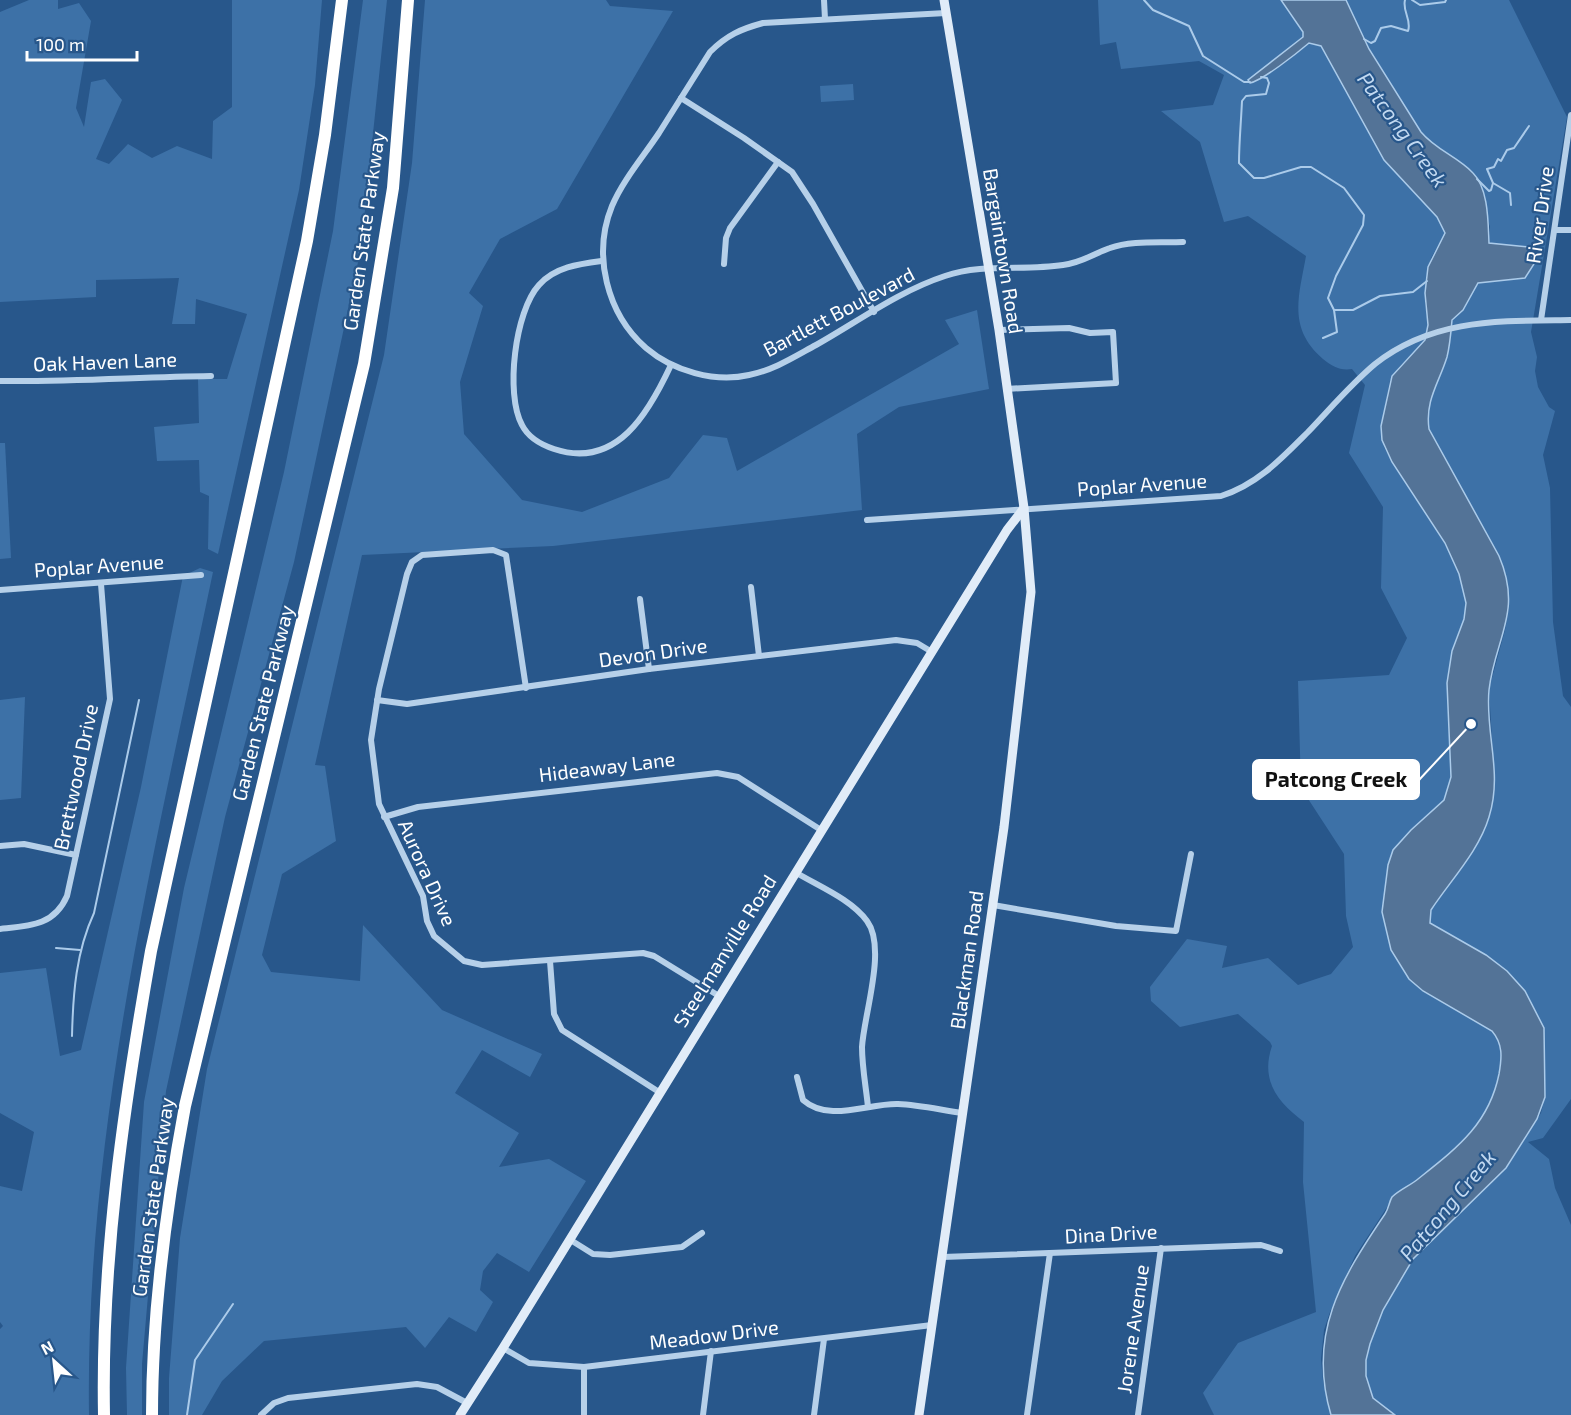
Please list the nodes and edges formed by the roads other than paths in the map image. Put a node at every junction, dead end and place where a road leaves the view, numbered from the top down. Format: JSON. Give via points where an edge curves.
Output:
{"nodes":[{"id":1,"x":342,"y":0,"type":"edge"},
{"id":2,"x":408,"y":0,"type":"edge"},
{"id":3,"x":824,"y":0,"type":"edge"},
{"id":4,"x":944,"y":0,"type":"edge"},
{"id":5,"x":946,"y":13,"type":"junction"},
{"id":6,"x":825,"y":19,"type":"junction"},
{"id":7,"x":681,"y":98,"type":"junction"},
{"id":8,"x":1571,"y":115,"type":"edge"},
{"id":9,"x":1569,"y":145,"type":"edge"},
{"id":10,"x":778,"y":162,"type":"junction"},
{"id":11,"x":1556,"y":230,"type":"junction"},
{"id":12,"x":1571,"y":230,"type":"edge"},
{"id":13,"x":1183,"y":242,"type":"dead end"},
{"id":14,"x":602,"y":261,"type":"junction"},
{"id":15,"x":724,"y":264,"type":"dead end"},
{"id":16,"x":988,"y":267,"type":"junction"},
{"id":17,"x":874,"y":312,"type":"junction"},
{"id":18,"x":1541,"y":320,"type":"junction"},
{"id":19,"x":1571,"y":320,"type":"edge"},
{"id":20,"x":999,"y":330,"type":"junction"},
{"id":21,"x":671,"y":365,"type":"junction"},
{"id":22,"x":211,"y":376,"type":"dead end"},
{"id":23,"x":0,"y":381,"type":"edge"},
{"id":24,"x":1006,"y":389,"type":"junction"},
{"id":25,"x":1024,"y":508,"type":"junction"},
{"id":26,"x":867,"y":520,"type":"dead end"},
{"id":27,"x":201,"y":574,"type":"dead end"},
{"id":28,"x":101,"y":584,"type":"junction"},
{"id":29,"x":751,"y":587,"type":"dead end"},
{"id":30,"x":0,"y":590,"type":"edge"},
{"id":31,"x":640,"y":599,"type":"dead end"},
{"id":32,"x":932,"y":652,"type":"junction"},
{"id":33,"x":759,"y":656,"type":"junction"},
{"id":34,"x":649,"y":669,"type":"junction"},
{"id":35,"x":526,"y":688,"type":"junction"},
{"id":36,"x":377,"y":700,"type":"junction"},
{"id":37,"x":384,"y":817,"type":"junction"},
{"id":38,"x":821,"y":830,"type":"junction"},
{"id":39,"x":0,"y":846,"type":"edge"},
{"id":40,"x":1191,"y":854,"type":"dead end"},
{"id":41,"x":76,"y":855,"type":"junction"},
{"id":42,"x":795,"y":872,"type":"junction"},
{"id":43,"x":993,"y":905,"type":"junction"},
{"id":44,"x":0,"y":929,"type":"edge"},
{"id":45,"x":550,"y":961,"type":"junction"},
{"id":46,"x":719,"y":996,"type":"junction"},
{"id":47,"x":797,"y":1077,"type":"dead end"},
{"id":48,"x":659,"y":1092,"type":"junction"},
{"id":49,"x":868,"y":1107,"type":"junction"},
{"id":50,"x":963,"y":1113,"type":"junction"},
{"id":51,"x":702,"y":1233,"type":"dead end"},
{"id":52,"x":569,"y":1239,"type":"junction"},
{"id":53,"x":1161,"y":1248,"type":"junction"},
{"id":54,"x":1280,"y":1251,"type":"dead end"},
{"id":55,"x":1050,"y":1254,"type":"junction"},
{"id":56,"x":943,"y":1257,"type":"junction"},
{"id":57,"x":932,"y":1325,"type":"junction"},
{"id":58,"x":824,"y":1339,"type":"junction"},
{"id":59,"x":503,"y":1348,"type":"junction"},
{"id":60,"x":711,"y":1351,"type":"junction"},
{"id":61,"x":584,"y":1367,"type":"junction"},
{"id":62,"x":467,"y":1403,"type":"junction"},
{"id":63,"x":104,"y":1415,"type":"edge"},
{"id":64,"x":152,"y":1415,"type":"edge"},
{"id":65,"x":261,"y":1415,"type":"edge"},
{"id":66,"x":460,"y":1415,"type":"edge"},
{"id":67,"x":584,"y":1415,"type":"edge"},
{"id":68,"x":703,"y":1415,"type":"edge"},
{"id":69,"x":814,"y":1415,"type":"edge"},
{"id":70,"x":919,"y":1415,"type":"edge"},
{"id":71,"x":1027,"y":1415,"type":"edge"},
{"id":72,"x":1138,"y":1415,"type":"edge"}],
"edges":[{"from":1,"to":63,"type":"highway","name":"Garden State Parkway","via":[[307,241],[151,951],[132,1056],[110,1242]]},
{"from":2,"to":64,"type":"highway","name":"Garden State Parkway","via":[[393,188],[364,364],[184,1106],[155,1317]]},
{"from":3,"to":6,"type":"street"},
{"from":4,"to":5,"type":"main road","name":"Bargaintown Road"},
{"from":5,"to":6,"type":"street"},
{"from":5,"to":16,"type":"main road","name":"Bargaintown Road"},
{"from":6,"to":7,"type":"street","via":[[763,23],[739,29],[710,52]]},
{"from":7,"to":10,"type":"street"},
{"from":7,"to":14,"type":"street","via":[[612,206]]},
{"from":8,"to":9,"type":"street","name":"River Drive"},
{"from":9,"to":11,"type":"street","name":"River Drive"},
{"from":10,"to":15,"type":"street","via":[[730,228]]},
{"from":10,"to":17,"type":"street","via":[[801,185]]},
{"from":11,"to":12,"type":"street"},
{"from":11,"to":18,"type":"street","name":"River Drive"},
{"from":13,"to":16,"type":"street","name":"Bartlett Boulevard","via":[[1116,247],[1063,265]]},
{"from":14,"to":21,"type":"street","via":[[611,298],[623,321],[639,342]]},
{"from":14,"to":21,"type":"street","via":[[563,268],[532,294],[524,311],[514,372],[515,402],[523,428],[535,439],[562,452],[611,445],[641,420]]},
{"from":16,"to":17,"type":"street","name":"Bartlett Boulevard","via":[[944,276]]},
{"from":16,"to":20,"type":"main road","name":"Bargaintown Road"},
{"from":17,"to":21,"type":"street","name":"Bartlett Boulevard","via":[[785,362],[749,375],[711,376]]},
{"from":18,"to":19,"type":"street","name":"Poplar Avenue"},
{"from":18,"to":25,"type":"street","name":"Poplar Avenue","via":[[1467,324],[1403,345],[1362,376],[1265,473],[1236,490],[1198,499]]},
{"from":20,"to":24,"type":"main road","name":"Bargaintown Road"},
{"from":20,"to":24,"type":"street","via":[[1069,328],[1090,333],[1113,332],[1116,383]]},
{"from":22,"to":23,"type":"street","name":"Oak Haven Lane"},
{"from":24,"to":25,"type":"main road","name":"Bargaintown Road"},
{"from":25,"to":26,"type":"street","name":"Poplar Avenue"},
{"from":25,"to":32,"type":"main road","name":"Steelmanville Road"},
{"from":25,"to":43,"type":"main road","name":"Blackman Road","via":[[1031,575],[1030,618]]},
{"from":27,"to":28,"type":"street","name":"Poplar Avenue"},
{"from":28,"to":30,"type":"street","name":"Poplar Avenue"},
{"from":28,"to":41,"type":"street","name":"Brettwood Drive","via":[[110,699]]},
{"from":29,"to":33,"type":"street"},
{"from":31,"to":34,"type":"street"},
{"from":32,"to":33,"type":"street","name":"Devon Drive","via":[[917,643],[896,640]]},
{"from":32,"to":38,"type":"main road","name":"Steelmanville Road"},
{"from":33,"to":34,"type":"street","name":"Devon Drive"},
{"from":34,"to":35,"type":"street","name":"Devon Drive"},
{"from":35,"to":36,"type":"street","name":"Devon Drive","via":[[407,704]]},
{"from":35,"to":36,"type":"street","name":"Aurora Drive","via":[[506,555],[493,550],[422,555],[414,560],[407,574]]},
{"from":36,"to":37,"type":"street","name":"Aurora Drive","via":[[371,740]]},
{"from":37,"to":38,"type":"street","name":"Hideaway Lane","via":[[434,805],[717,772],[738,777]]},
{"from":37,"to":45,"type":"street","name":"Aurora Drive","via":[[423,896],[434,936],[464,961],[482,965]]},
{"from":38,"to":42,"type":"main road","name":"Steelmanville Road"},
{"from":39,"to":41,"type":"street","via":[[24,844]]},
{"from":40,"to":43,"type":"street","via":[[1176,931],[1116,926]]},
{"from":41,"to":44,"type":"street","name":"Brettwood Drive","via":[[67,896],[58,912],[42,923]]},
{"from":42,"to":46,"type":"main road","name":"Steelmanville Road"},
{"from":42,"to":49,"type":"street","via":[[853,908],[873,931],[875,953],[862,1046]]},
{"from":43,"to":50,"type":"main road","name":"Blackman Road"},
{"from":45,"to":46,"type":"street","name":"Aurora Drive","via":[[643,953]]},
{"from":45,"to":48,"type":"street","via":[[554,1014],[562,1030]]},
{"from":46,"to":48,"type":"main road","name":"Steelmanville Road"},
{"from":47,"to":49,"type":"street","via":[[801,1097],[816,1109]]},
{"from":48,"to":52,"type":"main road","name":"Steelmanville Road"},
{"from":49,"to":50,"type":"street","via":[[900,1104]]},
{"from":50,"to":56,"type":"main road","name":"Blackman Road"},
{"from":51,"to":52,"type":"street","via":[[682,1247],[610,1255],[593,1254]]},
{"from":52,"to":59,"type":"main road","name":"Steelmanville Road"},
{"from":53,"to":54,"type":"street","name":"Dina Drive","via":[[1261,1245]]},
{"from":53,"to":55,"type":"street","name":"Dina Drive"},
{"from":53,"to":72,"type":"street","name":"Jorene Avenue"},
{"from":55,"to":56,"type":"street","name":"Dina Drive"},
{"from":55,"to":71,"type":"street"},
{"from":56,"to":57,"type":"main road","name":"Blackman Road"},
{"from":57,"to":58,"type":"street","name":"Meadow Drive"},
{"from":57,"to":70,"type":"main road","name":"Blackman Road"},
{"from":58,"to":60,"type":"street","name":"Meadow Drive"},
{"from":58,"to":69,"type":"street"},
{"from":59,"to":61,"type":"street","name":"Meadow Drive","via":[[536,1364]]},
{"from":59,"to":62,"type":"main road","name":"Steelmanville Road"},
{"from":60,"to":61,"type":"street","name":"Meadow Drive"},
{"from":60,"to":68,"type":"street"},
{"from":61,"to":67,"type":"street"},
{"from":62,"to":65,"type":"street","via":[[437,1387],[417,1383],[288,1398],[274,1403]]},
{"from":62,"to":66,"type":"main road","name":"Steelmanville Road"}]}
